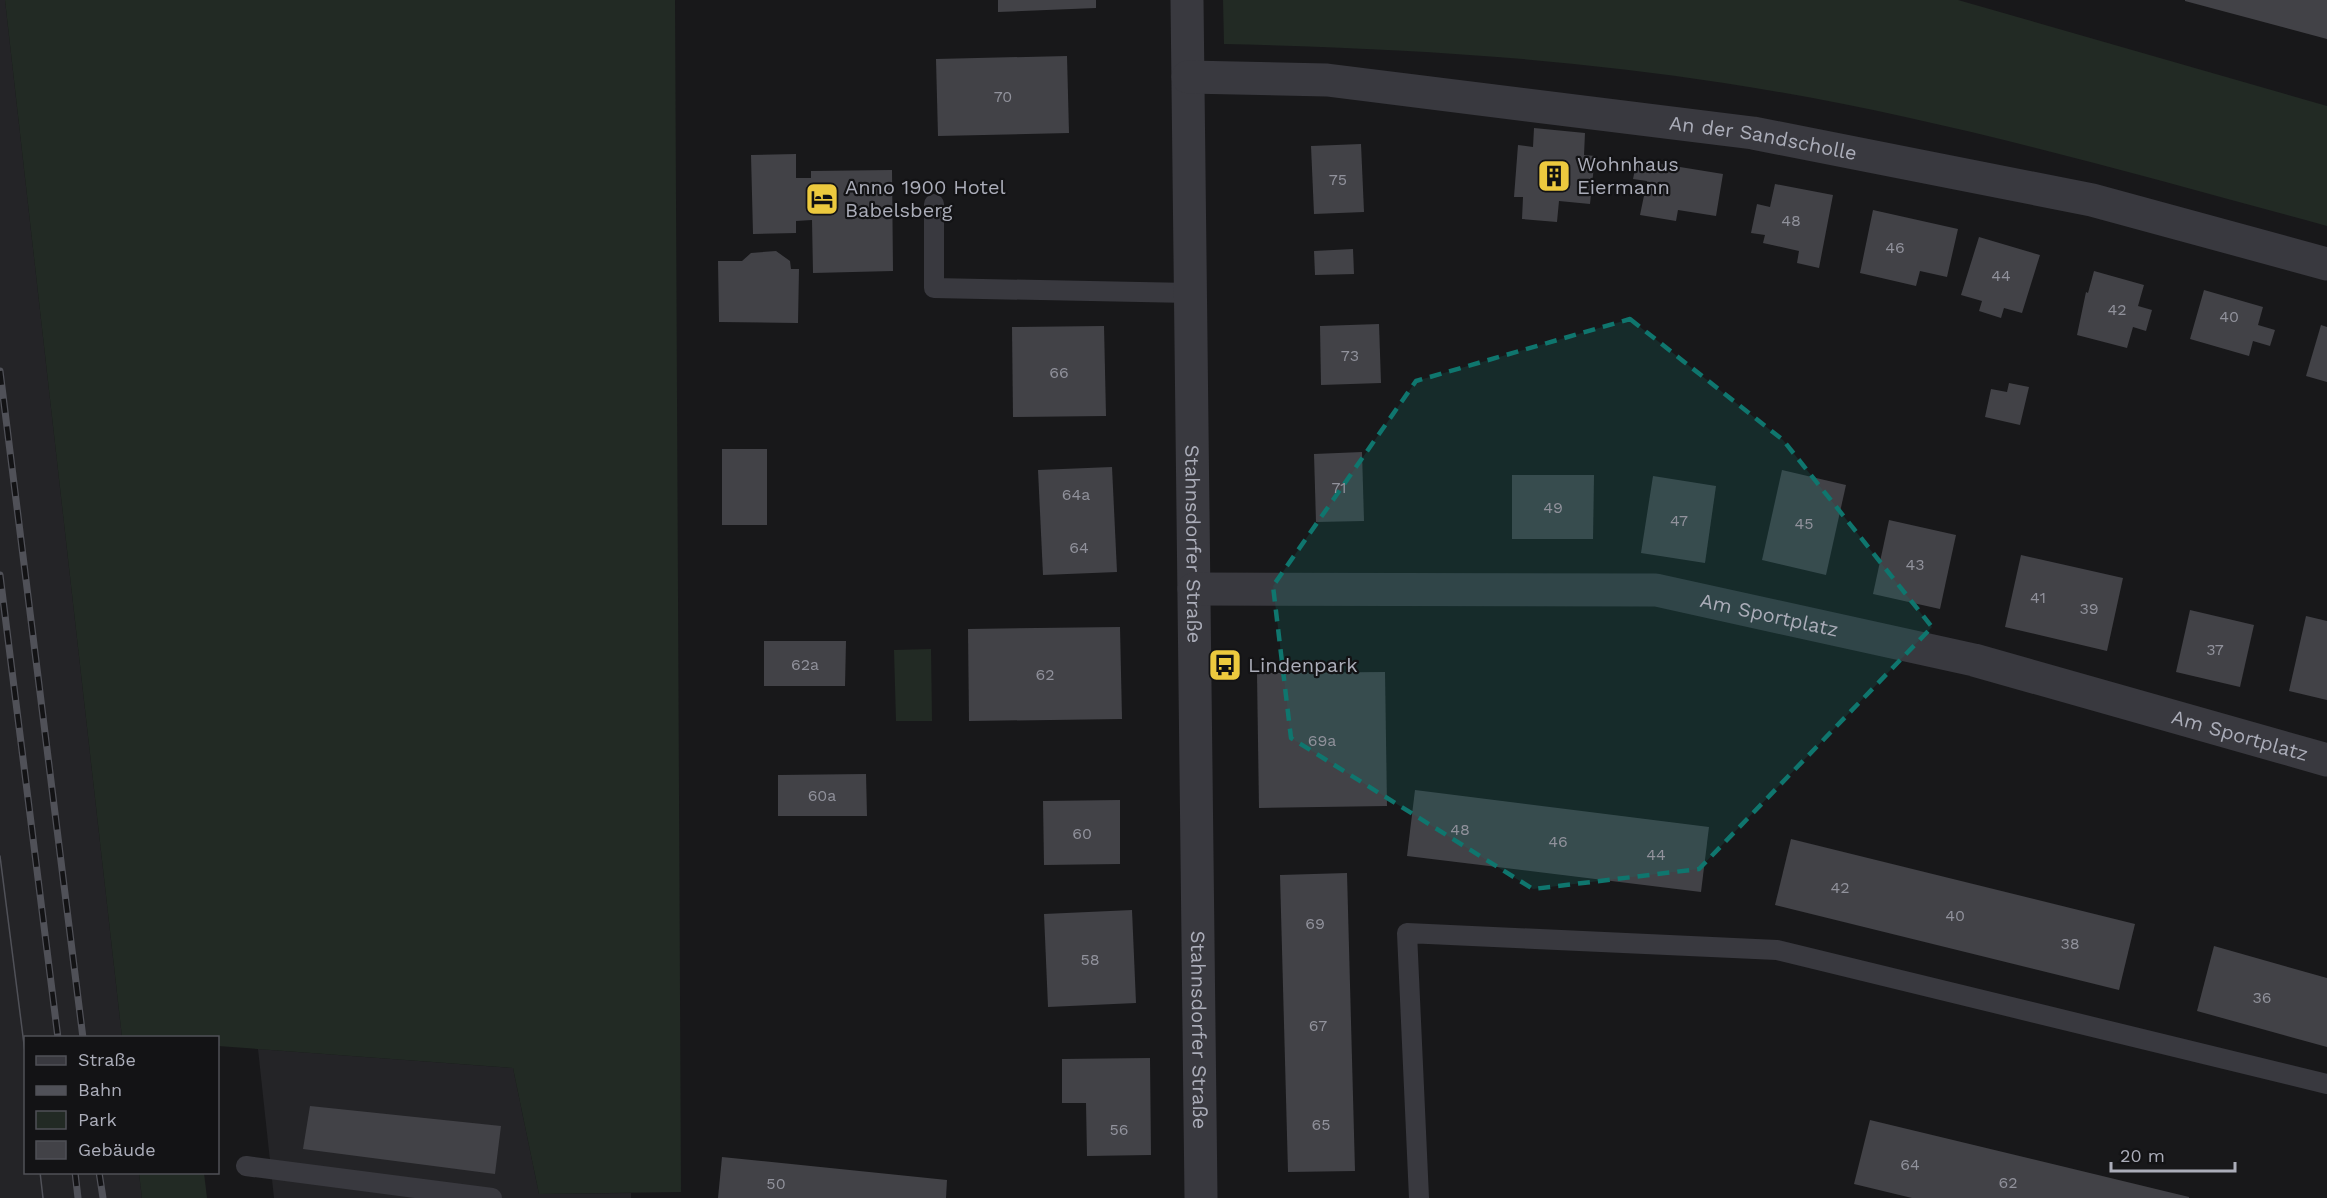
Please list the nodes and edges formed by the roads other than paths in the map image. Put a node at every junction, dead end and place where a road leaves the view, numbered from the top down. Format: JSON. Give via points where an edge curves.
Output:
{"nodes":[{"id":1,"x":1187,"y":0,"type":"edge"},
{"id":2,"x":1188,"y":77,"type":"junction"},
{"id":3,"x":934,"y":204,"type":"dead end"},
{"id":4,"x":2327,"y":264,"type":"edge"},
{"id":5,"x":1191,"y":292,"type":"junction"},
{"id":6,"x":1194,"y":589,"type":"junction"},
{"id":7,"x":2327,"y":760,"type":"edge"},
{"id":8,"x":2327,"y":1084,"type":"edge"},
{"id":9,"x":246,"y":1166,"type":"dead end"},
{"id":10,"x":492,"y":1198,"type":"edge"},
{"id":11,"x":1201,"y":1198,"type":"edge"},
{"id":12,"x":1419,"y":1198,"type":"edge"}],
"edges":[{"from":1,"to":2,"type":"street","name":"Stahnsdorfer Straße"},
{"from":2,"to":4,"type":"street","name":"An der Sandscholle","via":[[1327,80],[1753,134],[2092,200]]},
{"from":2,"to":5,"type":"street","name":"Stahnsdorfer Straße"},
{"from":3,"to":5,"type":"lane","via":[[934,288]]},
{"from":5,"to":6,"type":"street","name":"Stahnsdorfer Straße"},
{"from":6,"to":7,"type":"street","name":"Am Sportplatz","via":[[1656,590],[1974,660]]},
{"from":6,"to":11,"type":"street","name":"Stahnsdorfer Straße"},
{"from":8,"to":12,"type":"lane","via":[[1777,950],[1407,933]]},
{"from":9,"to":10,"type":"lane"}]}
